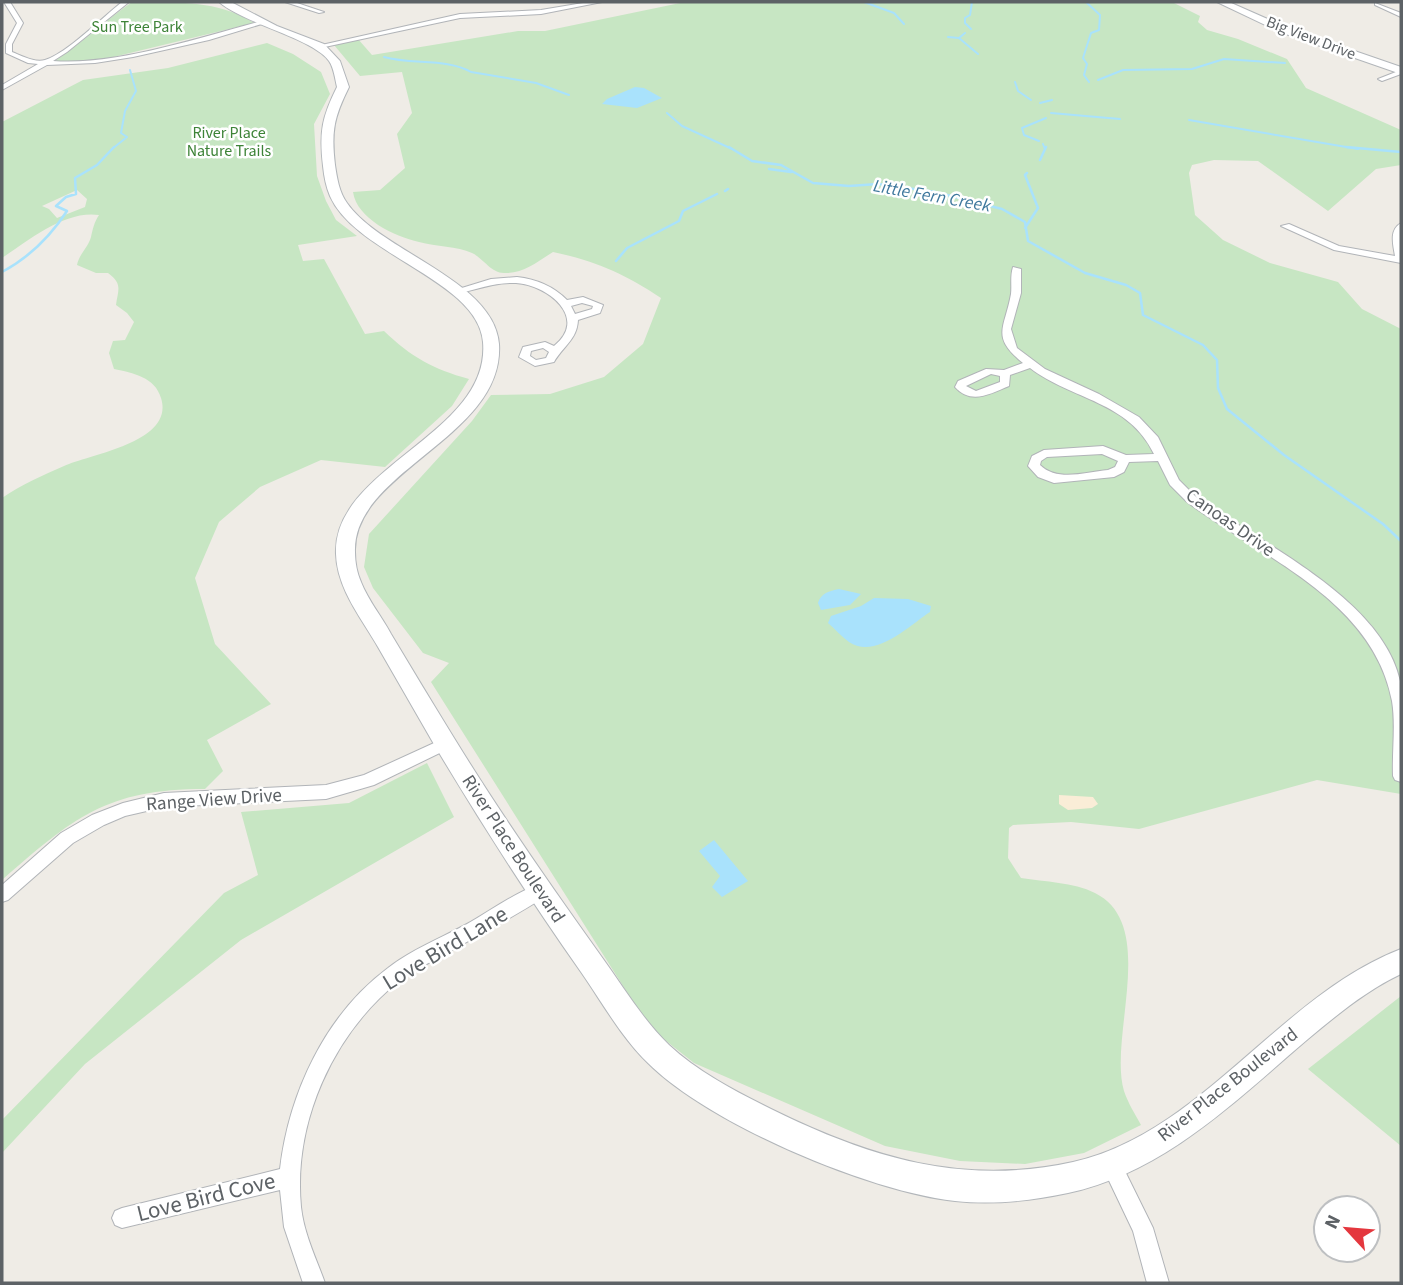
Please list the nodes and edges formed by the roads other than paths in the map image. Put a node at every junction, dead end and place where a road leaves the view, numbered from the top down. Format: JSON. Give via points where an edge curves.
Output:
{"nodes":[{"id":1,"x":7,"y":2,"type":"edge"},
{"id":2,"x":126,"y":2,"type":"edge"},
{"id":3,"x":232,"y":2,"type":"edge"},
{"id":4,"x":288,"y":2,"type":"edge"},
{"id":5,"x":509,"y":2,"type":"edge"},
{"id":6,"x":599,"y":2,"type":"edge"},
{"id":7,"x":1222,"y":2,"type":"edge"},
{"id":8,"x":1377,"y":4,"type":"dead end"},
{"id":9,"x":321,"y":12,"type":"dead end"},
{"id":10,"x":507,"y":14,"type":"junction"},
{"id":11,"x":1401,"y":15,"type":"edge"},
{"id":12,"x":262,"y":23,"type":"junction"},
{"id":13,"x":320,"y":46,"type":"junction"},
{"id":14,"x":45,"y":63,"type":"junction"},
{"id":15,"x":1401,"y":71,"type":"edge"},
{"id":16,"x":1382,"y":79,"type":"dead end"},
{"id":17,"x":2,"y":88,"type":"edge"},
{"id":18,"x":1286,"y":226,"type":"dead end"},
{"id":19,"x":1401,"y":226,"type":"edge"},
{"id":20,"x":1401,"y":260,"type":"edge"},
{"id":21,"x":1016,"y":269,"type":"dead end"},
{"id":22,"x":461,"y":294,"type":"junction"},
{"id":23,"x":564,"y":304,"type":"junction"},
{"id":24,"x":572,"y":318,"type":"junction"},
{"id":25,"x":555,"y":351,"type":"dead end"},
{"id":26,"x":1030,"y":364,"type":"junction"},
{"id":27,"x":1005,"y":373,"type":"dead end"},
{"id":28,"x":1161,"y":457,"type":"junction"},
{"id":29,"x":1125,"y":459,"type":"junction"},
{"id":30,"x":445,"y":744,"type":"junction"},
{"id":31,"x":1401,"y":776,"type":"edge"},
{"id":32,"x":537,"y":893,"type":"junction"},
{"id":33,"x":2,"y":895,"type":"edge"},
{"id":34,"x":1401,"y":961,"type":"edge"},
{"id":35,"x":1112,"y":1166,"type":"junction"},
{"id":36,"x":290,"y":1177,"type":"junction"},
{"id":37,"x":122,"y":1218,"type":"dead end"},
{"id":38,"x":314,"y":1283,"type":"edge"},
{"id":39,"x":1158,"y":1283,"type":"edge"}],
"edges":[{"from":1,"to":14,"type":"street","via":[[20,23],[9,53]]},
{"from":2,"to":14,"type":"street"},
{"from":3,"to":12,"type":"street"},
{"from":4,"to":9,"type":"street"},
{"from":5,"to":10,"type":"street"},
{"from":6,"to":10,"type":"street"},
{"from":7,"to":15,"type":"street","name":"Big View Drive","via":[[1284,30]]},
{"from":8,"to":11,"type":"street"},
{"from":10,"to":13,"type":"street","via":[[460,16]]},
{"from":12,"to":13,"type":"street"},
{"from":12,"to":14,"type":"street","via":[[92,64]]},
{"from":13,"to":22,"type":"street","name":"River Place Boulevard","via":[[335,61],[343,87],[325,130],[339,202],[364,228]]},
{"from":14,"to":17,"type":"street"},
{"from":15,"to":16,"type":"street"},
{"from":18,"to":20,"type":"street","via":[[1337,248]]},
{"from":19,"to":20,"type":"street","via":[[1396,238]]},
{"from":21,"to":26,"type":"street","name":"Canoas Drive","via":[[1016,293],[1006,329],[1012,349]]},
{"from":22,"to":23,"type":"street","via":[[503,280],[527,281],[544,286]]},
{"from":22,"to":30,"type":"street","name":"River Place Boulevard","via":[[484,318],[491,339],[488,370],[466,410],[364,505],[347,538],[345,557],[351,583]]},
{"from":23,"to":24,"type":"street"},
{"from":23,"to":24,"type":"street","via":[[583,300],[598,305],[596,311]]},
{"from":24,"to":25,"type":"street","via":[[571,339]]},
{"from":26,"to":27,"type":"street"},
{"from":26,"to":28,"type":"street","name":"Canoas Drive","via":[[1135,419],[1152,437]]},
{"from":28,"to":29,"type":"street"},
{"from":28,"to":31,"type":"street","name":"Canoas Drive","via":[[1174,482],[1191,499],[1319,584],[1363,625],[1387,662],[1399,701]]},
{"from":29,"to":29,"type":"street","via":[[1103,450],[1044,454],[1034,466],[1054,478],[1088,476],[1110,474],[1120,469]]},
{"from":30,"to":32,"type":"street","name":"River Place Boulevard"},
{"from":30,"to":33,"type":"street","name":"Range View Drive","via":[[368,780],[327,792],[164,800],[123,810],[67,838]]},
{"from":32,"to":35,"type":"street","name":"River Place Boulevard","via":[[654,1050],[719,1099],[797,1137],[878,1170],[934,1184],[988,1190],[1044,1185]]},
{"from":32,"to":36,"type":"street","name":"Love Bird Lane","via":[[395,973],[372,993],[319,1067],[299,1116]]},
{"from":34,"to":35,"type":"street","name":"River Place Boulevard","via":[[1360,982],[1175,1130]]},
{"from":35,"to":39,"type":"street","via":[[1143,1228]]},
{"from":36,"to":37,"type":"street","name":"Love Bird Cove"},
{"from":36,"to":38,"type":"street","name":"Love Bird Lane","via":[[297,1239]]}]}
